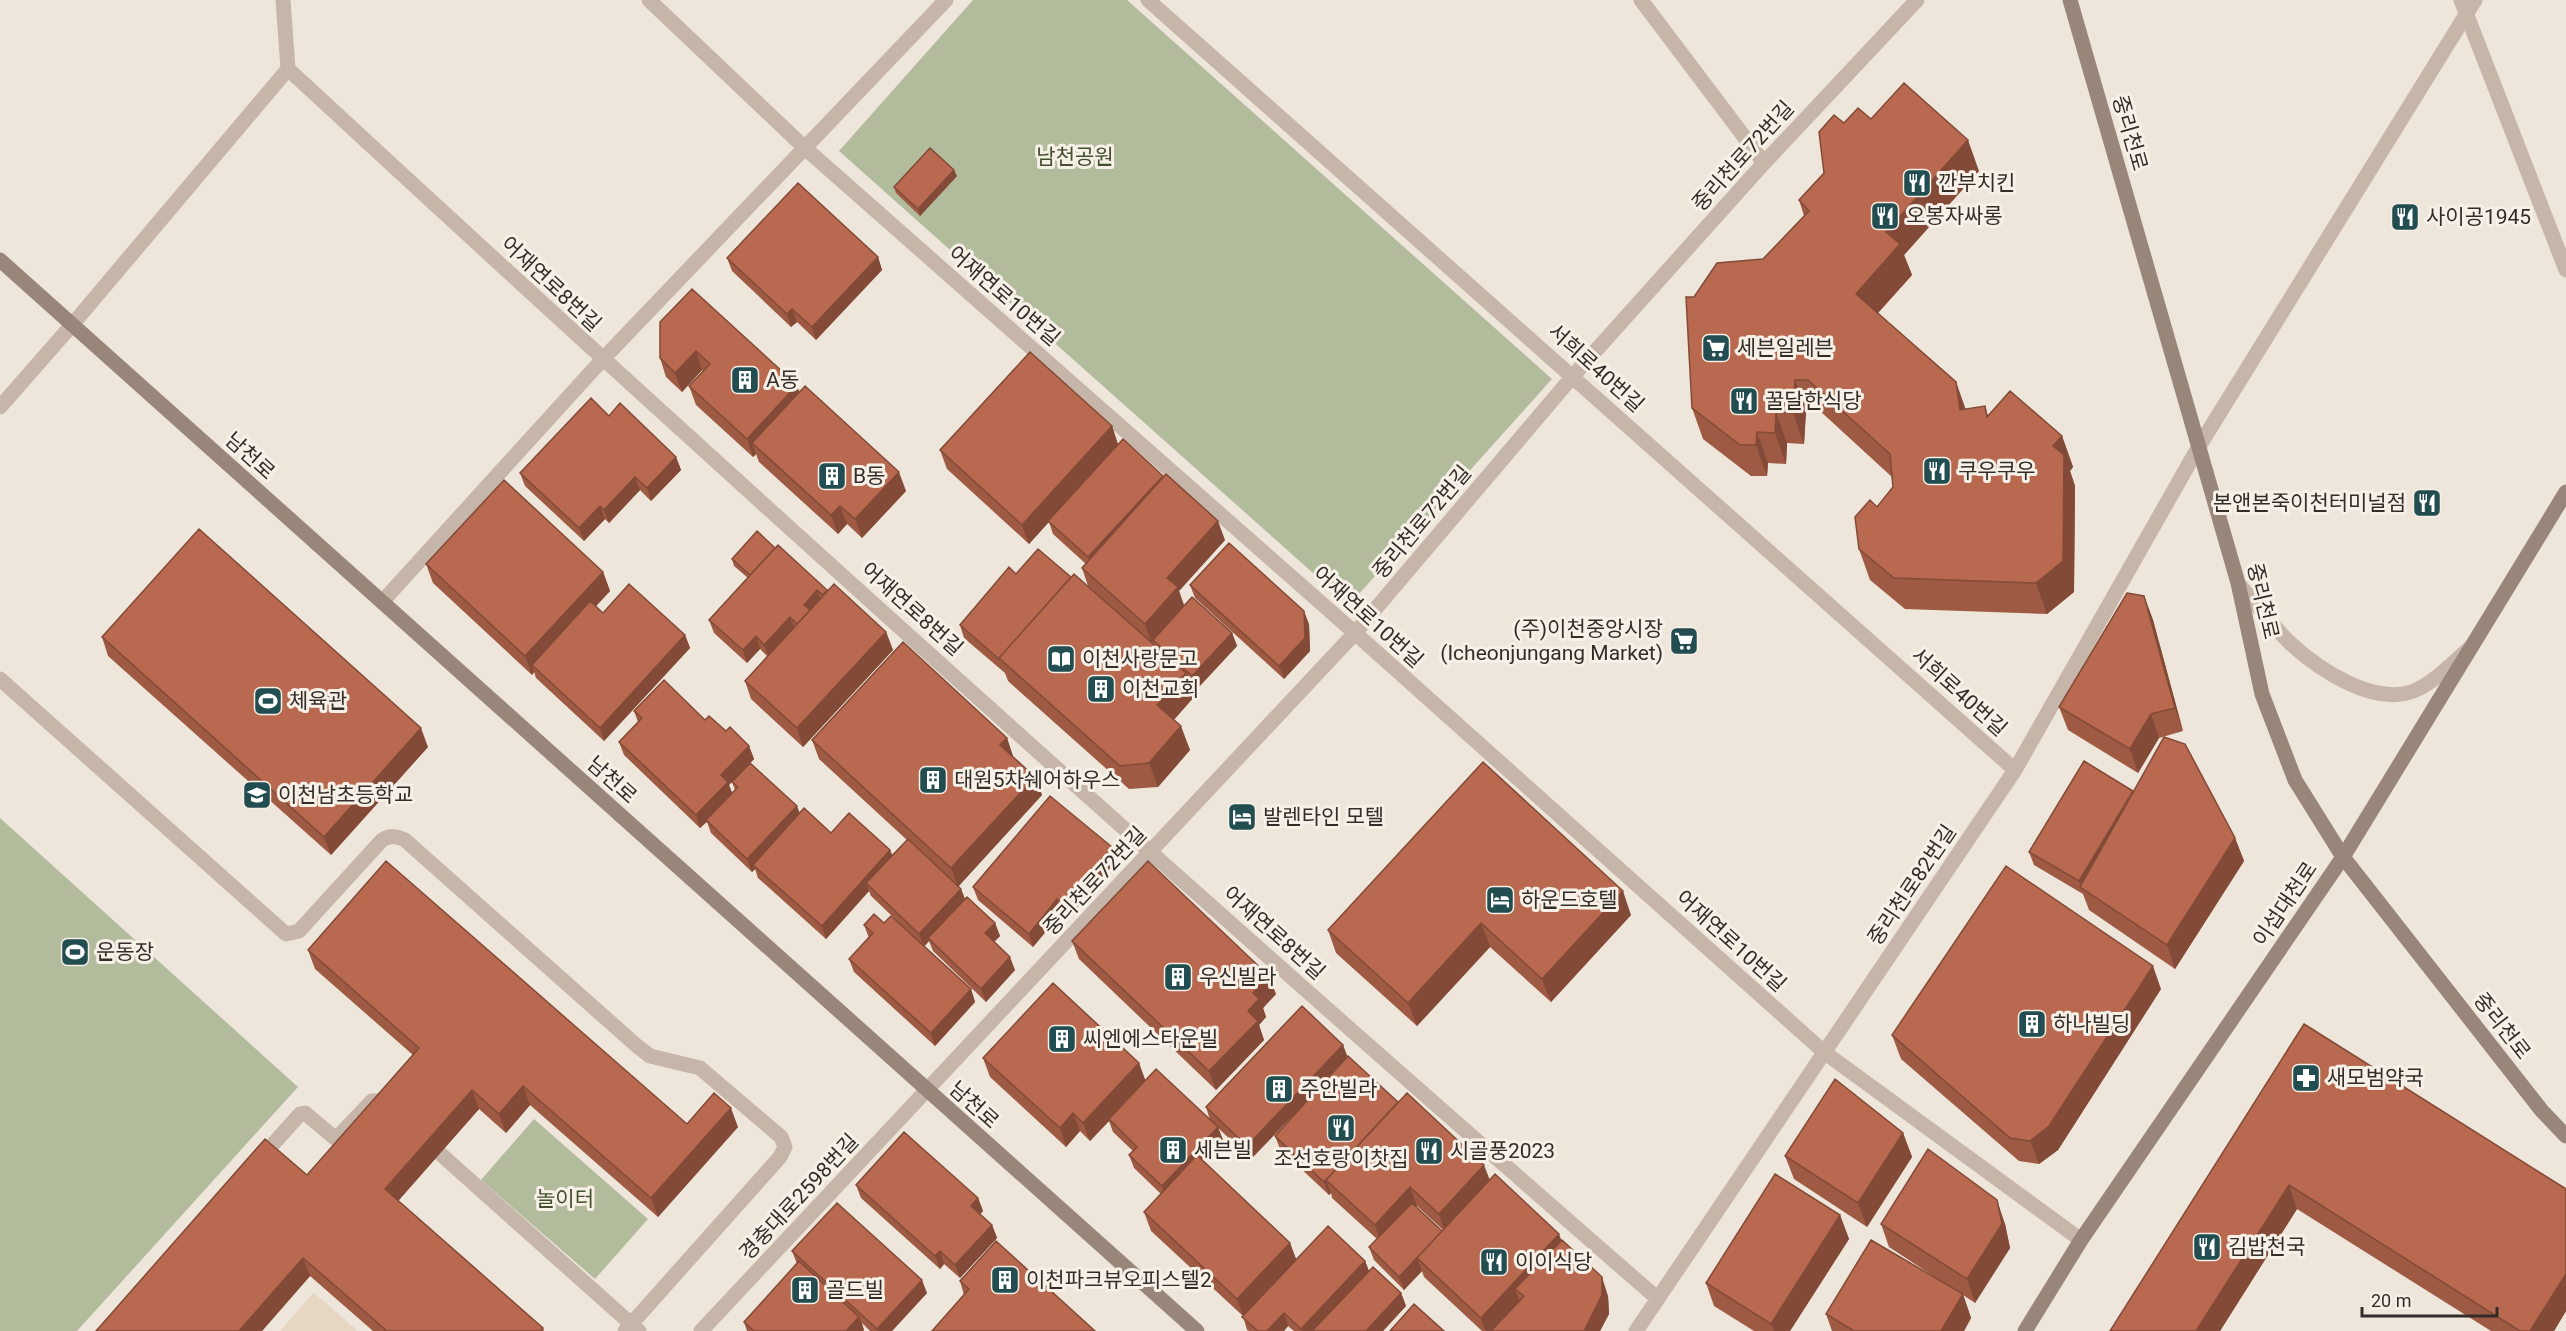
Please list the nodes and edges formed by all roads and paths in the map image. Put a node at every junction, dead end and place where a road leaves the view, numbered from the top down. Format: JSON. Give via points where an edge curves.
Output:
{"nodes":[{"id":1,"x":283,"y":0,"type":"edge"},
{"id":2,"x":649,"y":0,"type":"edge"},
{"id":3,"x":946,"y":0,"type":"edge"},
{"id":4,"x":1148,"y":0,"type":"edge"},
{"id":5,"x":1641,"y":0,"type":"edge"},
{"id":6,"x":1917,"y":0,"type":"edge"},
{"id":7,"x":2070,"y":0,"type":"edge"},
{"id":8,"x":2475,"y":0,"type":"edge"},
{"id":9,"x":2463,"y":7,"type":"edge"},
{"id":10,"x":288,"y":69,"type":"junction"},
{"id":11,"x":806,"y":149,"type":"junction"},
{"id":12,"x":1764,"y":163,"type":"junction"},
{"id":13,"x":0,"y":260,"type":"edge"},
{"id":14,"x":2566,"y":270,"type":"edge"},
{"id":15,"x":72,"y":325,"type":"junction"},
{"id":16,"x":602,"y":360,"type":"junction"},
{"id":17,"x":1573,"y":376,"type":"junction"},
{"id":18,"x":0,"y":407,"type":"edge"},
{"id":19,"x":2198,"y":448,"type":"junction"},
{"id":20,"x":2566,"y":492,"type":"edge"},
{"id":21,"x":2238,"y":583,"type":"junction"},
{"id":22,"x":382,"y":602,"type":"junction"},
{"id":23,"x":1355,"y":633,"type":"junction"},
{"id":24,"x":2472,"y":646,"type":"junction"},
{"id":25,"x":0,"y":679,"type":"edge"},
{"id":26,"x":2015,"y":770,"type":"junction"},
{"id":27,"x":1151,"y":851,"type":"junction"},
{"id":28,"x":2343,"y":857,"type":"junction"},
{"id":29,"x":1824,"y":1052,"type":"junction"},
{"id":30,"x":927,"y":1091,"type":"junction"},
{"id":31,"x":401,"y":1118,"type":"edge"},
{"id":32,"x":419,"y":1134,"type":"edge"},
{"id":33,"x":2566,"y":1136,"type":"edge"},
{"id":34,"x":244,"y":1176,"type":"edge"},
{"id":35,"x":2081,"y":1240,"type":"junction"},
{"id":36,"x":1658,"y":1299,"type":"junction"},
{"id":37,"x":632,"y":1329,"type":"edge"},
{"id":38,"x":701,"y":1331,"type":"edge"},
{"id":39,"x":1197,"y":1331,"type":"edge"},
{"id":40,"x":1636,"y":1331,"type":"edge"},
{"id":41,"x":2025,"y":1331,"type":"edge"}],
"edges":[{"from":1,"to":10,"type":"street"},
{"from":2,"to":11,"type":"street","name":"어재연로10번길"},
{"from":3,"to":11,"type":"street"},
{"from":4,"to":17,"type":"street","name":"서희로40번길"},
{"from":5,"to":12,"type":"street"},
{"from":6,"to":12,"type":"street","name":"중리천로72번길"},
{"from":7,"to":19,"type":"street","name":"중리천로"},
{"from":8,"to":9,"type":"street","name":"중리천로82번길"},
{"from":9,"to":14,"type":"street"},
{"from":9,"to":19,"type":"street","name":"중리천로82번길"},
{"from":10,"to":15,"type":"street"},
{"from":10,"to":16,"type":"street","name":"어재연로8번길"},
{"from":11,"to":16,"type":"street"},
{"from":11,"to":23,"type":"street","name":"어재연로10번길"},
{"from":12,"to":17,"type":"street","name":"중리천로72번길"},
{"from":13,"to":15,"type":"street","name":"남천로"},
{"from":15,"to":18,"type":"street"},
{"from":15,"to":22,"type":"street","name":"남천로"},
{"from":16,"to":22,"type":"street"},
{"from":16,"to":27,"type":"street","name":"어재연로8번길"},
{"from":17,"to":23,"type":"street","name":"중리천로72번길"},
{"from":17,"to":26,"type":"street","name":"서희로40번길"},
{"from":19,"to":21,"type":"street","name":"중리천로"},
{"from":19,"to":26,"type":"street","name":"중리천로82번길"},
{"from":20,"to":24,"type":"street","name":"이섭대천로"},
{"from":21,"to":24,"type":"street","via":[[2289,642],[2342,681],[2367,690],[2388,695],[2414,691]]},
{"from":21,"to":28,"type":"street","name":"중리천로","via":[[2266,705],[2295,780]]},
{"from":22,"to":30,"type":"street","name":"남천로"},
{"from":23,"to":27,"type":"street","name":"중리천로72번길"},
{"from":23,"to":29,"type":"street","name":"어재연로10번길"},
{"from":24,"to":28,"type":"street","name":"이섭대천로"},
{"from":25,"to":37,"type":"street","via":[[286,934],[299,931],[382,840],[398,837],[644,1051],[664,1061],[700,1068],[781,1137],[785,1148],[780,1157]]},
{"from":26,"to":29,"type":"street","name":"중리천로82번길"},
{"from":27,"to":30,"type":"street","name":"중리천로72번길"},
{"from":27,"to":36,"type":"street","name":"어재연로8번길","via":[[1509,1178]]},
{"from":28,"to":33,"type":"street","name":"중리천로"},
{"from":28,"to":35,"type":"street","name":"이섭대천로"},
{"from":29,"to":35,"type":"street","name":"어재연로10번길"},
{"from":29,"to":36,"type":"street","name":"중리천로82번길"},
{"from":30,"to":38,"type":"street","name":"경충대로2598번길"},
{"from":30,"to":39,"type":"street","name":"남천로"},
{"from":31,"to":34,"type":"street","via":[[376,1100],[336,1139],[302,1113]]},
{"from":32,"to":37,"type":"street"},
{"from":35,"to":41,"type":"street","name":"이섭대천로"},
{"from":36,"to":40,"type":"street","name":"중리천로82번길"}]}
